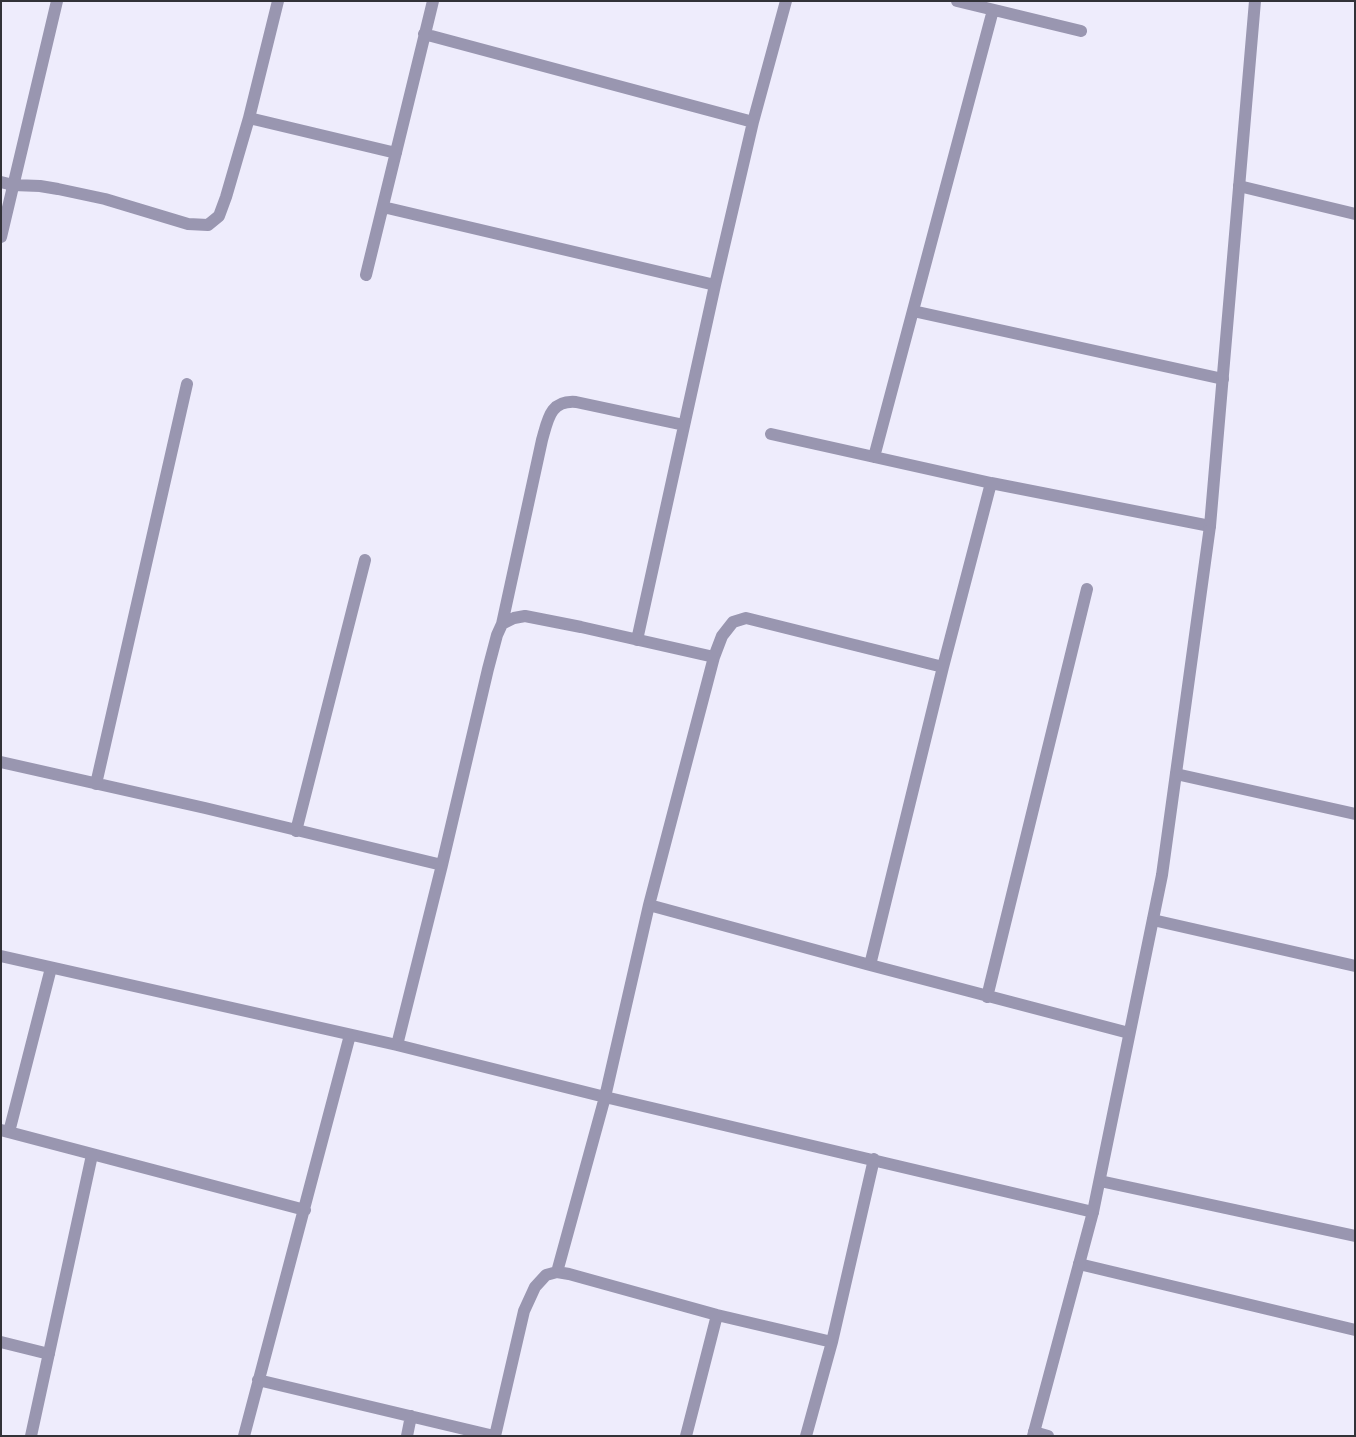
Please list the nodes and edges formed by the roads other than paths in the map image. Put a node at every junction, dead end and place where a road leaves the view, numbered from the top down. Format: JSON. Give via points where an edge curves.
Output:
{"nodes":[{"id":1,"x":57,"y":1,"type":"edge"},
{"id":2,"x":278,"y":1,"type":"edge"},
{"id":3,"x":433,"y":1,"type":"edge"},
{"id":4,"x":786,"y":1,"type":"edge"},
{"id":5,"x":957,"y":1,"type":"edge"},
{"id":6,"x":1256,"y":1,"type":"edge"},
{"id":7,"x":993,"y":10,"type":"junction"},
{"id":8,"x":1081,"y":32,"type":"dead end"},
{"id":9,"x":424,"y":34,"type":"junction"},
{"id":10,"x":249,"y":118,"type":"junction"},
{"id":11,"x":753,"y":122,"type":"junction"},
{"id":12,"x":396,"y":152,"type":"junction"},
{"id":13,"x":7,"y":184,"type":"edge"},
{"id":14,"x":1240,"y":186,"type":"junction"},
{"id":15,"x":383,"y":207,"type":"junction"},
{"id":16,"x":1355,"y":214,"type":"edge"},
{"id":17,"x":1,"y":237,"type":"edge"},
{"id":18,"x":366,"y":275,"type":"dead end"},
{"id":19,"x":715,"y":285,"type":"junction"},
{"id":20,"x":913,"y":311,"type":"junction"},
{"id":21,"x":1222,"y":379,"type":"junction"},
{"id":22,"x":187,"y":384,"type":"dead end"},
{"id":23,"x":684,"y":425,"type":"junction"},
{"id":24,"x":771,"y":434,"type":"dead end"},
{"id":25,"x":874,"y":457,"type":"junction"},
{"id":26,"x":991,"y":482,"type":"junction"},
{"id":27,"x":1210,"y":526,"type":"junction"},
{"id":28,"x":365,"y":560,"type":"dead end"},
{"id":29,"x":1087,"y":589,"type":"dead end"},
{"id":30,"x":502,"y":624,"type":"junction"},
{"id":31,"x":637,"y":640,"type":"junction"},
{"id":32,"x":714,"y":657,"type":"junction"},
{"id":33,"x":944,"y":667,"type":"junction"},
{"id":34,"x":1,"y":762,"type":"edge"},
{"id":35,"x":1176,"y":774,"type":"junction"},
{"id":36,"x":96,"y":784,"type":"junction"},
{"id":37,"x":1355,"y":814,"type":"edge"},
{"id":38,"x":296,"y":831,"type":"junction"},
{"id":39,"x":442,"y":865,"type":"junction"},
{"id":40,"x":649,"y":905,"type":"junction"},
{"id":41,"x":1153,"y":920,"type":"junction"},
{"id":42,"x":1,"y":956,"type":"edge"},
{"id":43,"x":870,"y":965,"type":"junction"},
{"id":44,"x":1355,"y":966,"type":"edge"},
{"id":45,"x":51,"y":968,"type":"junction"},
{"id":46,"x":987,"y":996,"type":"junction"},
{"id":47,"x":1129,"y":1033,"type":"junction"},
{"id":48,"x":350,"y":1036,"type":"junction"},
{"id":49,"x":397,"y":1045,"type":"junction"},
{"id":50,"x":605,"y":1097,"type":"junction"},
{"id":51,"x":5,"y":1131,"type":"edge"},
{"id":52,"x":92,"y":1155,"type":"junction"},
{"id":53,"x":874,"y":1159,"type":"junction"},
{"id":54,"x":1100,"y":1181,"type":"junction"},
{"id":55,"x":305,"y":1210,"type":"junction"},
{"id":56,"x":1093,"y":1212,"type":"junction"},
{"id":57,"x":1355,"y":1236,"type":"edge"},
{"id":58,"x":1079,"y":1264,"type":"junction"},
{"id":59,"x":557,"y":1272,"type":"junction"},
{"id":60,"x":717,"y":1315,"type":"junction"},
{"id":61,"x":1355,"y":1330,"type":"edge"},
{"id":62,"x":1,"y":1342,"type":"edge"},
{"id":63,"x":832,"y":1342,"type":"junction"},
{"id":64,"x":49,"y":1354,"type":"junction"},
{"id":65,"x":258,"y":1380,"type":"junction"},
{"id":66,"x":411,"y":1416,"type":"junction"},
{"id":67,"x":1034,"y":1434,"type":"edge"},
{"id":68,"x":31,"y":1436,"type":"edge"},
{"id":69,"x":244,"y":1436,"type":"edge"},
{"id":70,"x":406,"y":1436,"type":"edge"},
{"id":71,"x":495,"y":1436,"type":"edge"},
{"id":72,"x":686,"y":1436,"type":"edge"},
{"id":73,"x":806,"y":1436,"type":"edge"},
{"id":74,"x":1048,"y":1436,"type":"edge"}],
"edges":[{"from":1,"to":13,"type":"street"},
{"from":2,"to":10,"type":"street"},
{"from":3,"to":9,"type":"street"},
{"from":4,"to":11,"type":"street"},
{"from":5,"to":7,"type":"street"},
{"from":6,"to":14,"type":"street"},
{"from":7,"to":8,"type":"street"},
{"from":7,"to":20,"type":"street"},
{"from":9,"to":11,"type":"street"},
{"from":9,"to":12,"type":"street"},
{"from":10,"to":12,"type":"street"},
{"from":10,"to":13,"type":"street","via":[[219,216],[208,225],[188,224],[105,199],[58,189]]},
{"from":11,"to":19,"type":"street"},
{"from":12,"to":15,"type":"street"},
{"from":13,"to":17,"type":"street"},
{"from":14,"to":16,"type":"street"},
{"from":14,"to":21,"type":"street"},
{"from":15,"to":18,"type":"street"},
{"from":15,"to":19,"type":"street"},
{"from":19,"to":23,"type":"street"},
{"from":20,"to":21,"type":"street"},
{"from":20,"to":25,"type":"street"},
{"from":21,"to":27,"type":"street"},
{"from":22,"to":36,"type":"street"},
{"from":23,"to":30,"type":"street","via":[[576,402],[556,405],[542,440]]},
{"from":23,"to":31,"type":"street"},
{"from":24,"to":25,"type":"street"},
{"from":25,"to":26,"type":"street"},
{"from":26,"to":27,"type":"street"},
{"from":26,"to":33,"type":"street"},
{"from":27,"to":35,"type":"street"},
{"from":28,"to":38,"type":"street"},
{"from":29,"to":46,"type":"street"},
{"from":30,"to":31,"type":"street","via":[[524,616]]},
{"from":30,"to":39,"type":"street","via":[[488,669]]},
{"from":31,"to":32,"type":"street"},
{"from":32,"to":33,"type":"street","via":[[722,636],[733,622],[746,618]]},
{"from":32,"to":40,"type":"street"},
{"from":33,"to":43,"type":"street"},
{"from":34,"to":36,"type":"street"},
{"from":35,"to":37,"type":"street"},
{"from":35,"to":41,"type":"street"},
{"from":36,"to":38,"type":"street"},
{"from":38,"to":39,"type":"street"},
{"from":39,"to":49,"type":"street"},
{"from":40,"to":43,"type":"street"},
{"from":40,"to":50,"type":"street"},
{"from":41,"to":44,"type":"street"},
{"from":41,"to":47,"type":"street"},
{"from":42,"to":45,"type":"street"},
{"from":43,"to":46,"type":"street"},
{"from":45,"to":48,"type":"street"},
{"from":45,"to":51,"type":"street"},
{"from":46,"to":47,"type":"street"},
{"from":47,"to":54,"type":"street"},
{"from":48,"to":49,"type":"street"},
{"from":48,"to":55,"type":"street"},
{"from":49,"to":50,"type":"street"},
{"from":50,"to":53,"type":"street"},
{"from":50,"to":59,"type":"street"},
{"from":51,"to":52,"type":"street"},
{"from":52,"to":55,"type":"street"},
{"from":52,"to":64,"type":"street"},
{"from":53,"to":56,"type":"street"},
{"from":53,"to":63,"type":"street"},
{"from":54,"to":56,"type":"street"},
{"from":54,"to":57,"type":"street"},
{"from":55,"to":65,"type":"street"},
{"from":56,"to":58,"type":"street"},
{"from":58,"to":61,"type":"street"},
{"from":58,"to":67,"type":"street"},
{"from":59,"to":60,"type":"street"},
{"from":59,"to":71,"type":"street","via":[[546,1276],[535,1287],[524,1311]]},
{"from":60,"to":63,"type":"street"},
{"from":60,"to":72,"type":"street"},
{"from":62,"to":64,"type":"street"},
{"from":63,"to":73,"type":"street"},
{"from":64,"to":68,"type":"street"},
{"from":65,"to":66,"type":"street"},
{"from":65,"to":69,"type":"street"},
{"from":66,"to":70,"type":"street"},
{"from":66,"to":71,"type":"street"},
{"from":67,"to":74,"type":"street"}]}
